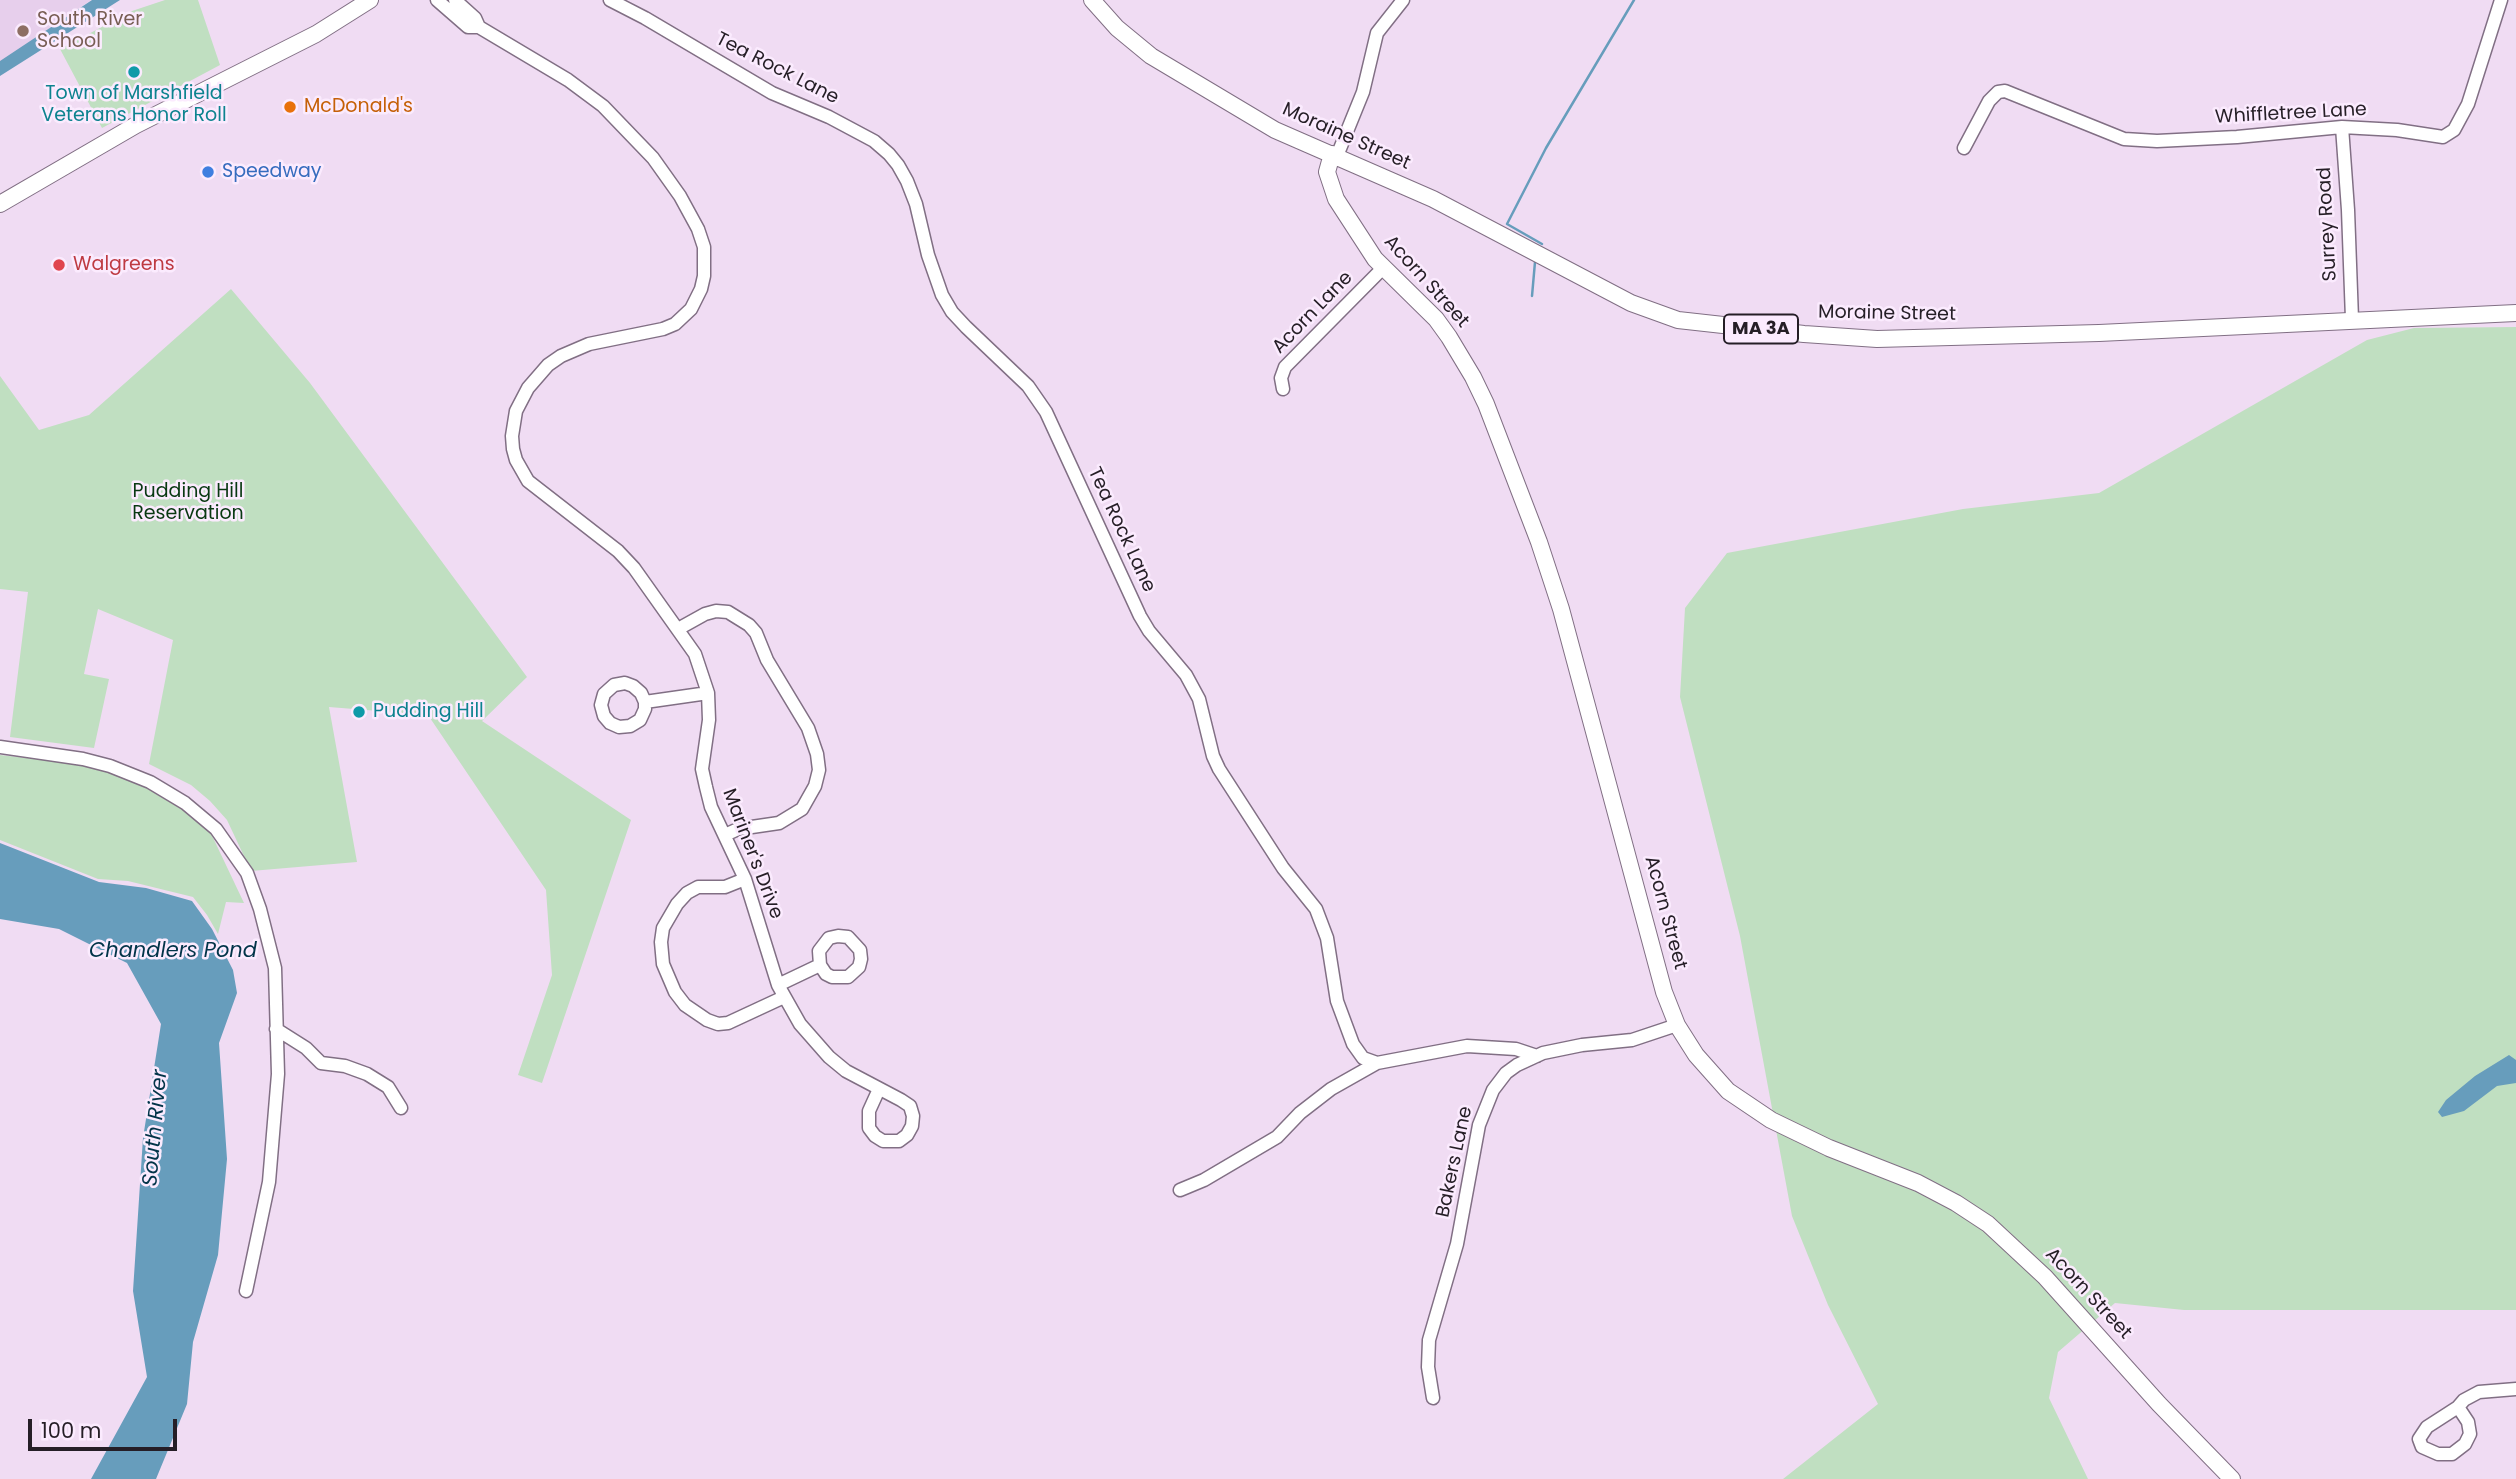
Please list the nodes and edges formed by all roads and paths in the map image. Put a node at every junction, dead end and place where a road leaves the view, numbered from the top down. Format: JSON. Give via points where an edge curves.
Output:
{"nodes":[{"id":1,"x":370,"y":0,"type":"edge"},
{"id":2,"x":438,"y":0,"type":"edge"},
{"id":3,"x":455,"y":0,"type":"edge"},
{"id":4,"x":610,"y":0,"type":"edge"},
{"id":5,"x":1092,"y":0,"type":"edge"},
{"id":6,"x":1404,"y":0,"type":"edge"},
{"id":7,"x":2501,"y":0,"type":"edge"},
{"id":8,"x":479,"y":27,"type":"junction"},
{"id":9,"x":2342,"y":127,"type":"junction"},
{"id":10,"x":1964,"y":148,"type":"dead end"},
{"id":11,"x":1334,"y":155,"type":"junction"},
{"id":12,"x":18,"y":193,"type":"junction"},
{"id":13,"x":0,"y":195,"type":"edge"},
{"id":14,"x":0,"y":204,"type":"edge"},
{"id":15,"x":1383,"y":268,"type":"junction"},
{"id":16,"x":2516,"y":313,"type":"edge"},
{"id":17,"x":2352,"y":319,"type":"junction"},
{"id":18,"x":1283,"y":389,"type":"dead end"},
{"id":19,"x":678,"y":629,"type":"junction"},
{"id":20,"x":708,"y":693,"type":"junction"},
{"id":21,"x":645,"y":702,"type":"dead end"},
{"id":22,"x":0,"y":747,"type":"edge"},
{"id":23,"x":725,"y":835,"type":"junction"},
{"id":24,"x":745,"y":879,"type":"junction"},
{"id":25,"x":820,"y":965,"type":"dead end"},
{"id":26,"x":778,"y":985,"type":"junction"},
{"id":27,"x":784,"y":998,"type":"junction"},
{"id":28,"x":1677,"y":1025,"type":"junction"},
{"id":29,"x":276,"y":1029,"type":"junction"},
{"id":30,"x":1537,"y":1056,"type":"junction"},
{"id":31,"x":1377,"y":1063,"type":"junction"},
{"id":32,"x":879,"y":1089,"type":"dead end"},
{"id":33,"x":401,"y":1108,"type":"dead end"},
{"id":34,"x":1180,"y":1190,"type":"dead end"},
{"id":35,"x":246,"y":1291,"type":"dead end"},
{"id":36,"x":2516,"y":1389,"type":"edge"},
{"id":37,"x":1433,"y":1398,"type":"dead end"},
{"id":38,"x":2458,"y":1407,"type":"dead end"},
{"id":39,"x":2232,"y":1479,"type":"edge"}],
"edges":[{"from":1,"to":12,"type":"main road","via":[[316,34],[136,125]]},
{"from":2,"to":8,"type":"street","name":"Mariner's Drive","via":[[468,27]]},
{"from":3,"to":8,"type":"street"},
{"from":4,"to":31,"type":"street","name":"Tea Rock Lane","via":[[772,93],[874,141],[889,154],[916,204],[942,295],[959,319],[1028,386],[1046,412],[1140,615],[1199,699],[1219,769],[1283,868],[1316,909],[1327,938],[1337,1001],[1353,1044],[1363,1058]]},
{"from":5,"to":11,"type":"main road","name":"Moraine Street","number":"MA 3A","via":[[1152,56],[1275,130]]},
{"from":6,"to":11,"type":"street","via":[[1377,33],[1363,92]]},
{"from":7,"to":9,"type":"street","name":"Whiffletree Lane","via":[[2468,104],[2450,134],[2434,137]]},
{"from":8,"to":19,"type":"street","name":"Mariner's Drive","via":[[584,91],[621,123],[674,186],[704,247],[705,276],[684,317],[651,333],[574,349],[548,365],[516,411],[512,436],[522,472],[618,551]]},
{"from":9,"to":10,"type":"street","name":"Whiffletree Lane","via":[[2237,137],[2124,139],[2005,91],[1989,101]]},
{"from":9,"to":17,"type":"street","name":"Surrey Road"},
{"from":11,"to":15,"type":"main road","name":"Acorn Street","via":[[1327,172],[1330,187]]},
{"from":11,"to":17,"type":"main road","name":"Moraine Street","number":"MA 3A","via":[[1433,199],[1631,303],[1678,320],[1877,339]]},
{"from":12,"to":13,"type":"main road"},
{"from":12,"to":14,"type":"main road"},
{"from":15,"to":18,"type":"street","name":"Acorn Lane","via":[[1285,367]]},
{"from":15,"to":28,"type":"main road","name":"Acorn Street","via":[[1449,337],[1497,432],[1561,609],[1652,953]]},
{"from":16,"to":17,"type":"main road","name":"Moraine Street","number":"MA 3A"},
{"from":19,"to":20,"type":"street","name":"Mariner's Drive","via":[[695,654]]},
{"from":19,"to":23,"type":"street","via":[[716,611],[728,612],[749,625],[808,728],[817,754],[815,786],[802,809],[779,823]]},
{"from":20,"to":21,"type":"street"},
{"from":20,"to":23,"type":"street","name":"Mariner's Drive","via":[[702,769],[711,807]]},
{"from":22,"to":29,"type":"street","via":[[69,756],[130,773],[186,803],[216,829],[247,873],[260,909],[275,968]]},
{"from":23,"to":24,"type":"street","name":"Mariner's Drive"},
{"from":24,"to":26,"type":"street","name":"Mariner's Drive"},
{"from":24,"to":27,"type":"street","via":[[687,893],[663,928],[663,964],[685,1005],[718,1024]]},
{"from":25,"to":26,"type":"street"},
{"from":26,"to":27,"type":"street","name":"Mariner's Drive"},
{"from":27,"to":32,"type":"street","name":"Mariner's Drive","via":[[828,1058]]},
{"from":28,"to":30,"type":"street","name":"Bakers Lane","via":[[1632,1040],[1569,1047]]},
{"from":28,"to":39,"type":"main road","name":"Acorn Street","via":[[1706,1069],[1755,1111],[1808,1139],[1937,1192],[1995,1230],[2060,1293]]},
{"from":29,"to":33,"type":"street","via":[[321,1063],[367,1074],[387,1087]]},
{"from":29,"to":35,"type":"street","via":[[272,1164]]},
{"from":30,"to":31,"type":"street","via":[[1516,1049],[1467,1046]]},
{"from":30,"to":37,"type":"street","name":"Bakers Lane","via":[[1506,1073],[1483,1112],[1457,1244],[1429,1340]]},
{"from":31,"to":34,"type":"street","via":[[1331,1089],[1277,1137]]},
{"from":36,"to":38,"type":"street","via":[[2479,1392]]}]}
